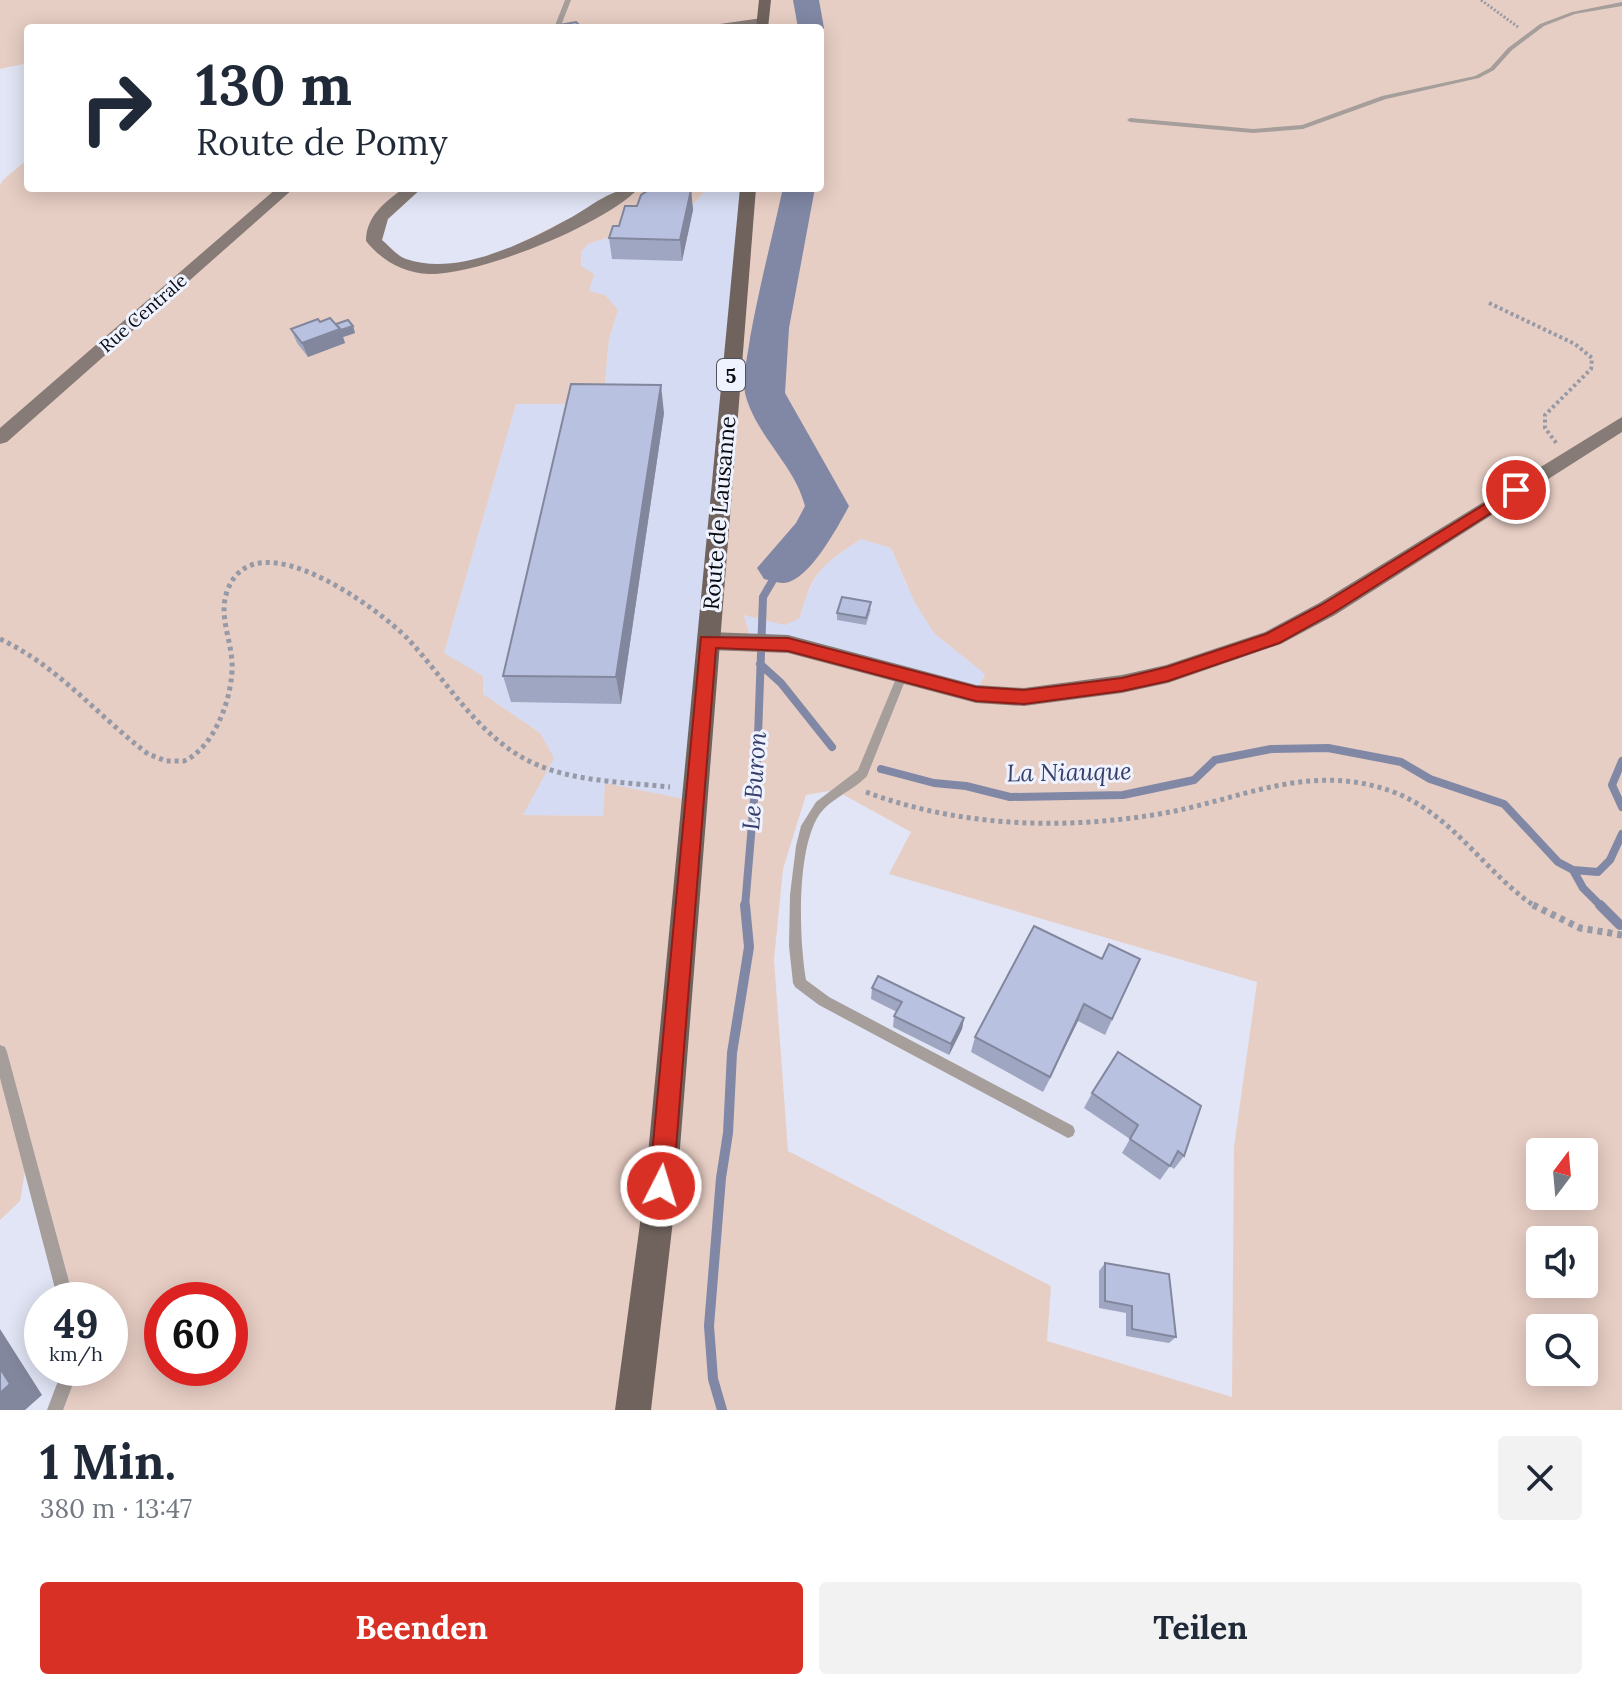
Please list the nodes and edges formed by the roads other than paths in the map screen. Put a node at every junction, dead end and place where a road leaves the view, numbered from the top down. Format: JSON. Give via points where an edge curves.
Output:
{"nodes":[{"id":1,"x":568,"y":0,"type":"edge"},
{"id":2,"x":765,"y":0,"type":"edge"},
{"id":3,"x":1622,"y":4,"type":"edge"},
{"id":4,"x":559,"y":24,"type":"edge"},
{"id":5,"x":762,"y":24,"type":"edge"},
{"id":6,"x":1130,"y":120,"type":"dead end"},
{"id":7,"x":281,"y":192,"type":"edge"},
{"id":8,"x":409,"y":192,"type":"edge"},
{"id":9,"x":624,"y":192,"type":"edge"},
{"id":10,"x":748,"y":192,"type":"edge"},
{"id":11,"x":1622,"y":423,"type":"edge"},
{"id":12,"x":0,"y":438,"type":"edge"},
{"id":13,"x":708,"y":641,"type":"junction"},
{"id":14,"x":902,"y":676,"type":"junction"},
{"id":15,"x":0,"y":1052,"type":"edge"},
{"id":16,"x":1068,"y":1131,"type":"dead end"},
{"id":17,"x":61,"y":1282,"type":"edge"},
{"id":18,"x":64,"y":1386,"type":"edge"},
{"id":19,"x":55,"y":1410,"type":"edge"},
{"id":20,"x":633,"y":1410,"type":"edge"}],
"edges":[{"from":1,"to":4,"type":"lane"},
{"from":2,"to":5,"type":"main road"},
{"from":3,"to":6,"type":"lane","via":[[1553,20],[1530,32],[1477,77],[1384,97],[1303,127],[1253,131]]},
{"from":7,"to":12,"type":"street","name":"Rue Centrale"},
{"from":8,"to":9,"type":"street","via":[[381,217],[374,241],[400,262],[445,268],[513,252]]},
{"from":10,"to":13,"type":"main road","name":"Route de Lausanne","number":"5"},
{"from":11,"to":14,"type":"street","via":[[1327,609],[1273,638],[1209,661],[1122,684],[1024,697],[976,694]]},
{"from":13,"to":14,"type":"street","via":[[788,644]]},
{"from":13,"to":20,"type":"main road","name":"Route de Lausanne","number":"5","via":[[658,1215]]},
{"from":14,"to":16,"type":"lane","via":[[863,773],[814,812],[805,831],[796,907],[800,983],[824,1001]]},
{"from":15,"to":17,"type":"lane"},
{"from":18,"to":19,"type":"lane"}]}
